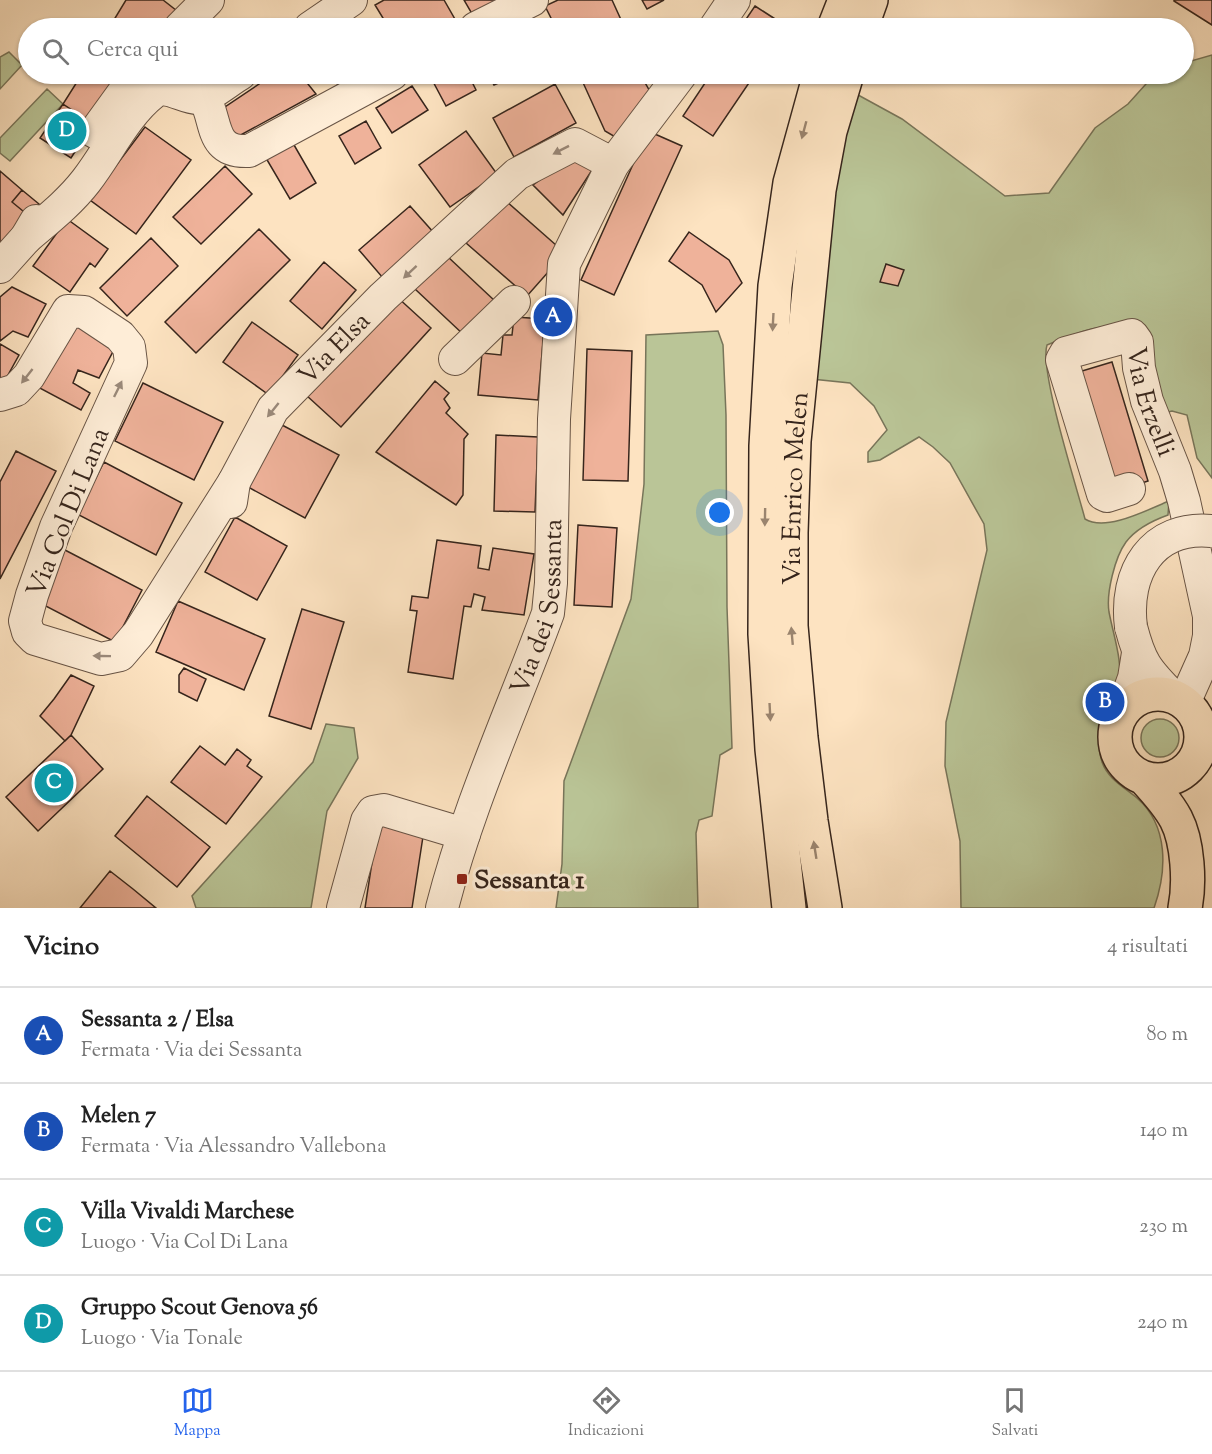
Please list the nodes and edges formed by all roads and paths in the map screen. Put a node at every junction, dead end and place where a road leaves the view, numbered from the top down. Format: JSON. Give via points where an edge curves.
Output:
{"nodes":[{"id":1,"x":208,"y":0,"type":"edge"},
{"id":2,"x":351,"y":0,"type":"edge"},
{"id":3,"x":532,"y":0,"type":"edge"},
{"id":4,"x":734,"y":0,"type":"edge"},
{"id":5,"x":845,"y":0,"type":"edge"},
{"id":6,"x":871,"y":0,"type":"edge"},
{"id":7,"x":190,"y":18,"type":"edge"},
{"id":8,"x":325,"y":18,"type":"edge"},
{"id":9,"x":496,"y":18,"type":"edge"},
{"id":10,"x":722,"y":18,"type":"edge"},
{"id":11,"x":838,"y":18,"type":"edge"},
{"id":12,"x":865,"y":18,"type":"edge"},
{"id":13,"x":130,"y":84,"type":"edge"},
{"id":14,"x":224,"y":84,"type":"edge"},
{"id":15,"x":373,"y":84,"type":"edge"},
{"id":16,"x":673,"y":84,"type":"edge"},
{"id":17,"x":817,"y":84,"type":"edge"},
{"id":18,"x":844,"y":84,"type":"edge"},
{"id":19,"x":204,"y":97,"type":"junction"},
{"id":20,"x":613,"y":164,"type":"junction"},
{"id":21,"x":35,"y":239,"type":"junction"},
{"id":22,"x":0,"y":267,"type":"edge"},
{"id":23,"x":0,"y":287,"type":"edge"},
{"id":24,"x":514,"y":302,"type":"dead end"},
{"id":25,"x":1110,"y":340,"type":"junction"},
{"id":26,"x":455,"y":359,"type":"dead end"},
{"id":27,"x":1121,"y":379,"type":"dead end"},
{"id":28,"x":0,"y":395,"type":"edge"},
{"id":29,"x":234,"y":482,"type":"junction"},
{"id":30,"x":1129,"y":489,"type":"dead end"},
{"id":31,"x":1212,"y":531,"type":"edge"},
{"id":32,"x":1135,"y":640,"type":"junction"},
{"id":33,"x":151,"y":655,"type":"dead end"},
{"id":34,"x":1178,"y":699,"type":"junction"},
{"id":35,"x":1121,"y":714,"type":"junction"},
{"id":36,"x":1185,"y":771,"type":"junction"},
{"id":37,"x":1144,"y":778,"type":"junction"},
{"id":38,"x":1178,"y":822,"type":"junction"},
{"id":39,"x":464,"y":834,"type":"junction"},
{"id":40,"x":783,"y":850,"type":"junction"},
{"id":41,"x":343,"y":908,"type":"edge"},
{"id":42,"x":442,"y":908,"type":"edge"},
{"id":43,"x":778,"y":908,"type":"edge"},
{"id":44,"x":789,"y":908,"type":"edge"},
{"id":45,"x":825,"y":908,"type":"edge"},
{"id":46,"x":1185,"y":908,"type":"edge"}],
"edges":[{"from":1,"to":7,"type":"street"},
{"from":2,"to":8,"type":"street"},
{"from":3,"to":9,"type":"street"},
{"from":4,"to":10,"type":"street"},
{"from":5,"to":11,"type":"main road"},
{"from":6,"to":12,"type":"main road"},
{"from":13,"to":21,"type":"street","via":[[42,209]]},
{"from":14,"to":19,"type":"street"},
{"from":15,"to":19,"type":"street","via":[[249,151],[225,145],[213,129],[212,113]]},
{"from":16,"to":20,"type":"street","name":"Via dei Sessanta"},
{"from":17,"to":40,"type":"main road","name":"Via Enrico Melen","one_way":true,"via":[[790,183],[785,217],[775,286],[766,436],[765,634]]},
{"from":45,"to":18,"type":"main road","name":"Via Enrico Melen","one_way":true,"via":[[811,821],[791,626],[791,522],[795,430],[819,190]]},
{"from":19,"to":21,"type":"street","via":[[165,90],[154,93]]},
{"from":20,"to":29,"type":"street","name":"Via Elsa","one_way":true,"via":[[575,144],[517,174],[383,297],[273,409]]},
{"from":20,"to":39,"type":"street","name":"Via dei Sessanta","via":[[564,264],[548,613]]},
{"from":21,"to":22,"type":"street"},
{"from":21,"to":23,"type":"street","via":[[27,263]]},
{"from":24,"to":26,"type":"street"},
{"from":25,"to":27,"type":"street"},
{"from":25,"to":30,"type":"street","name":"Via Erzelli","via":[[1066,353],[1062,360],[1103,494]]},
{"from":25,"to":34,"type":"street","name":"Via Erzelli","via":[[1132,335],[1137,338],[1148,401],[1178,481],[1201,571],[1209,636],[1205,656]]},
{"from":29,"to":28,"type":"street","name":"Via Col Di Lana","one_way":true,"via":[[138,634],[120,655],[100,659],[34,639],[27,632],[25,621],[32,595],[56,527],[131,363],[129,347],[120,336],[84,312],[68,311],[28,376],[15,390]]},
{"from":29,"to":33,"type":"street","name":"Via Elsa","via":[[230,511],[171,609]]},
{"from":31,"to":32,"type":"street","bridge":true,"via":[[1193,530],[1168,537],[1142,562],[1132,583],[1130,610]]},
{"from":32,"to":34,"type":"street","via":[[1147,670]]},
{"from":32,"to":35,"type":"street","via":[[1134,678]]},
{"from":34,"to":35,"type":"main road","via":[[1158,694],[1143,696]]},
{"from":34,"to":36,"type":"main road","via":[[1194,713],[1200,726],[1198,754]]},
{"from":35,"to":37,"type":"main road","via":[[1115,734],[1118,755],[1126,767]]},
{"from":36,"to":37,"type":"main road","via":[[1166,780]]},
{"from":36,"to":38,"type":"main road"},
{"from":37,"to":38,"type":"main road"},
{"from":38,"to":46,"type":"main road","via":[[1188,878]]},
{"from":39,"to":41,"type":"street","via":[[384,810],[373,812],[367,821]]},
{"from":39,"to":42,"type":"street","name":"Via dei Sessanta"},
{"from":40,"to":43,"type":"street"},
{"from":40,"to":44,"type":"main road","name":"Via Enrico Melen"}]}
